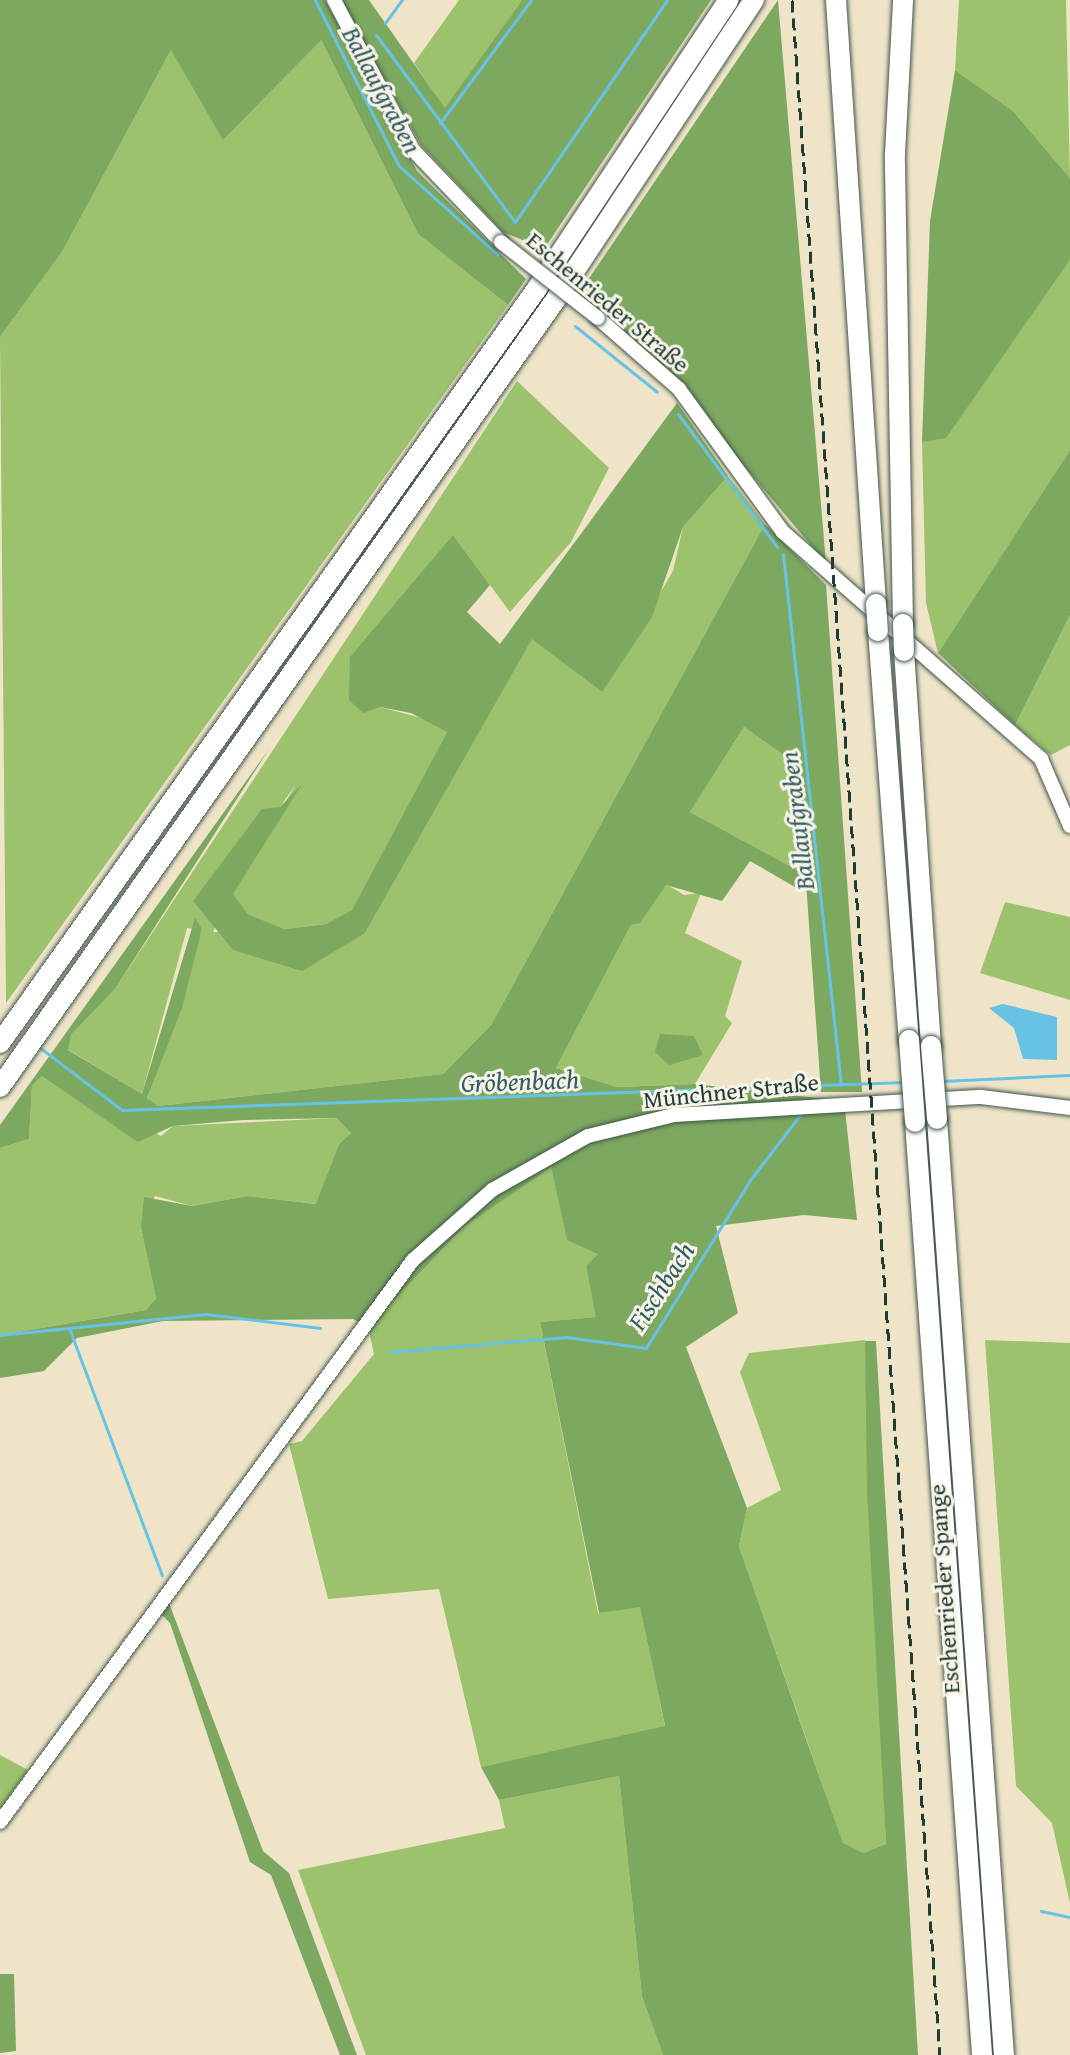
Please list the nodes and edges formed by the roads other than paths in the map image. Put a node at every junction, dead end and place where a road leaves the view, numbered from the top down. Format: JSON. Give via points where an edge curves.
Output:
{"nodes":[{"id":1,"x":334,"y":0,"type":"edge"},
{"id":2,"x":729,"y":0,"type":"edge"},
{"id":3,"x":754,"y":0,"type":"edge"},
{"id":4,"x":836,"y":0,"type":"edge"},
{"id":5,"x":903,"y":0,"type":"edge"},
{"id":6,"x":1070,"y":826,"type":"edge"},
{"id":7,"x":0,"y":1043,"type":"edge"},
{"id":8,"x":0,"y":1087,"type":"edge"},
{"id":9,"x":1070,"y":1108,"type":"edge"},
{"id":10,"x":0,"y":1822,"type":"edge"},
{"id":11,"x":982,"y":2055,"type":"edge"},
{"id":12,"x":1004,"y":2055,"type":"edge"}],
"edges":[{"from":1,"to":6,"type":"street","name":"Eschenrieder Straße","bridge":true,"via":[[413,150],[501,242],[679,389],[783,532],[1041,759]]},
{"from":2,"to":7,"type":"highway","via":[[536,290]]},
{"from":3,"to":8,"type":"highway","via":[[556,299]]},
{"from":4,"to":11,"type":"highway","name":"Eschenrieder Spange","bridge":true},
{"from":5,"to":12,"type":"highway","name":"Eschenrieder Spange","bridge":true,"via":[[895,154],[904,651]]},
{"from":9,"to":10,"type":"street","name":"Münchner Straße","via":[[981,1097],[674,1115],[599,1132],[540,1159],[462,1213],[413,1260]]}]}
